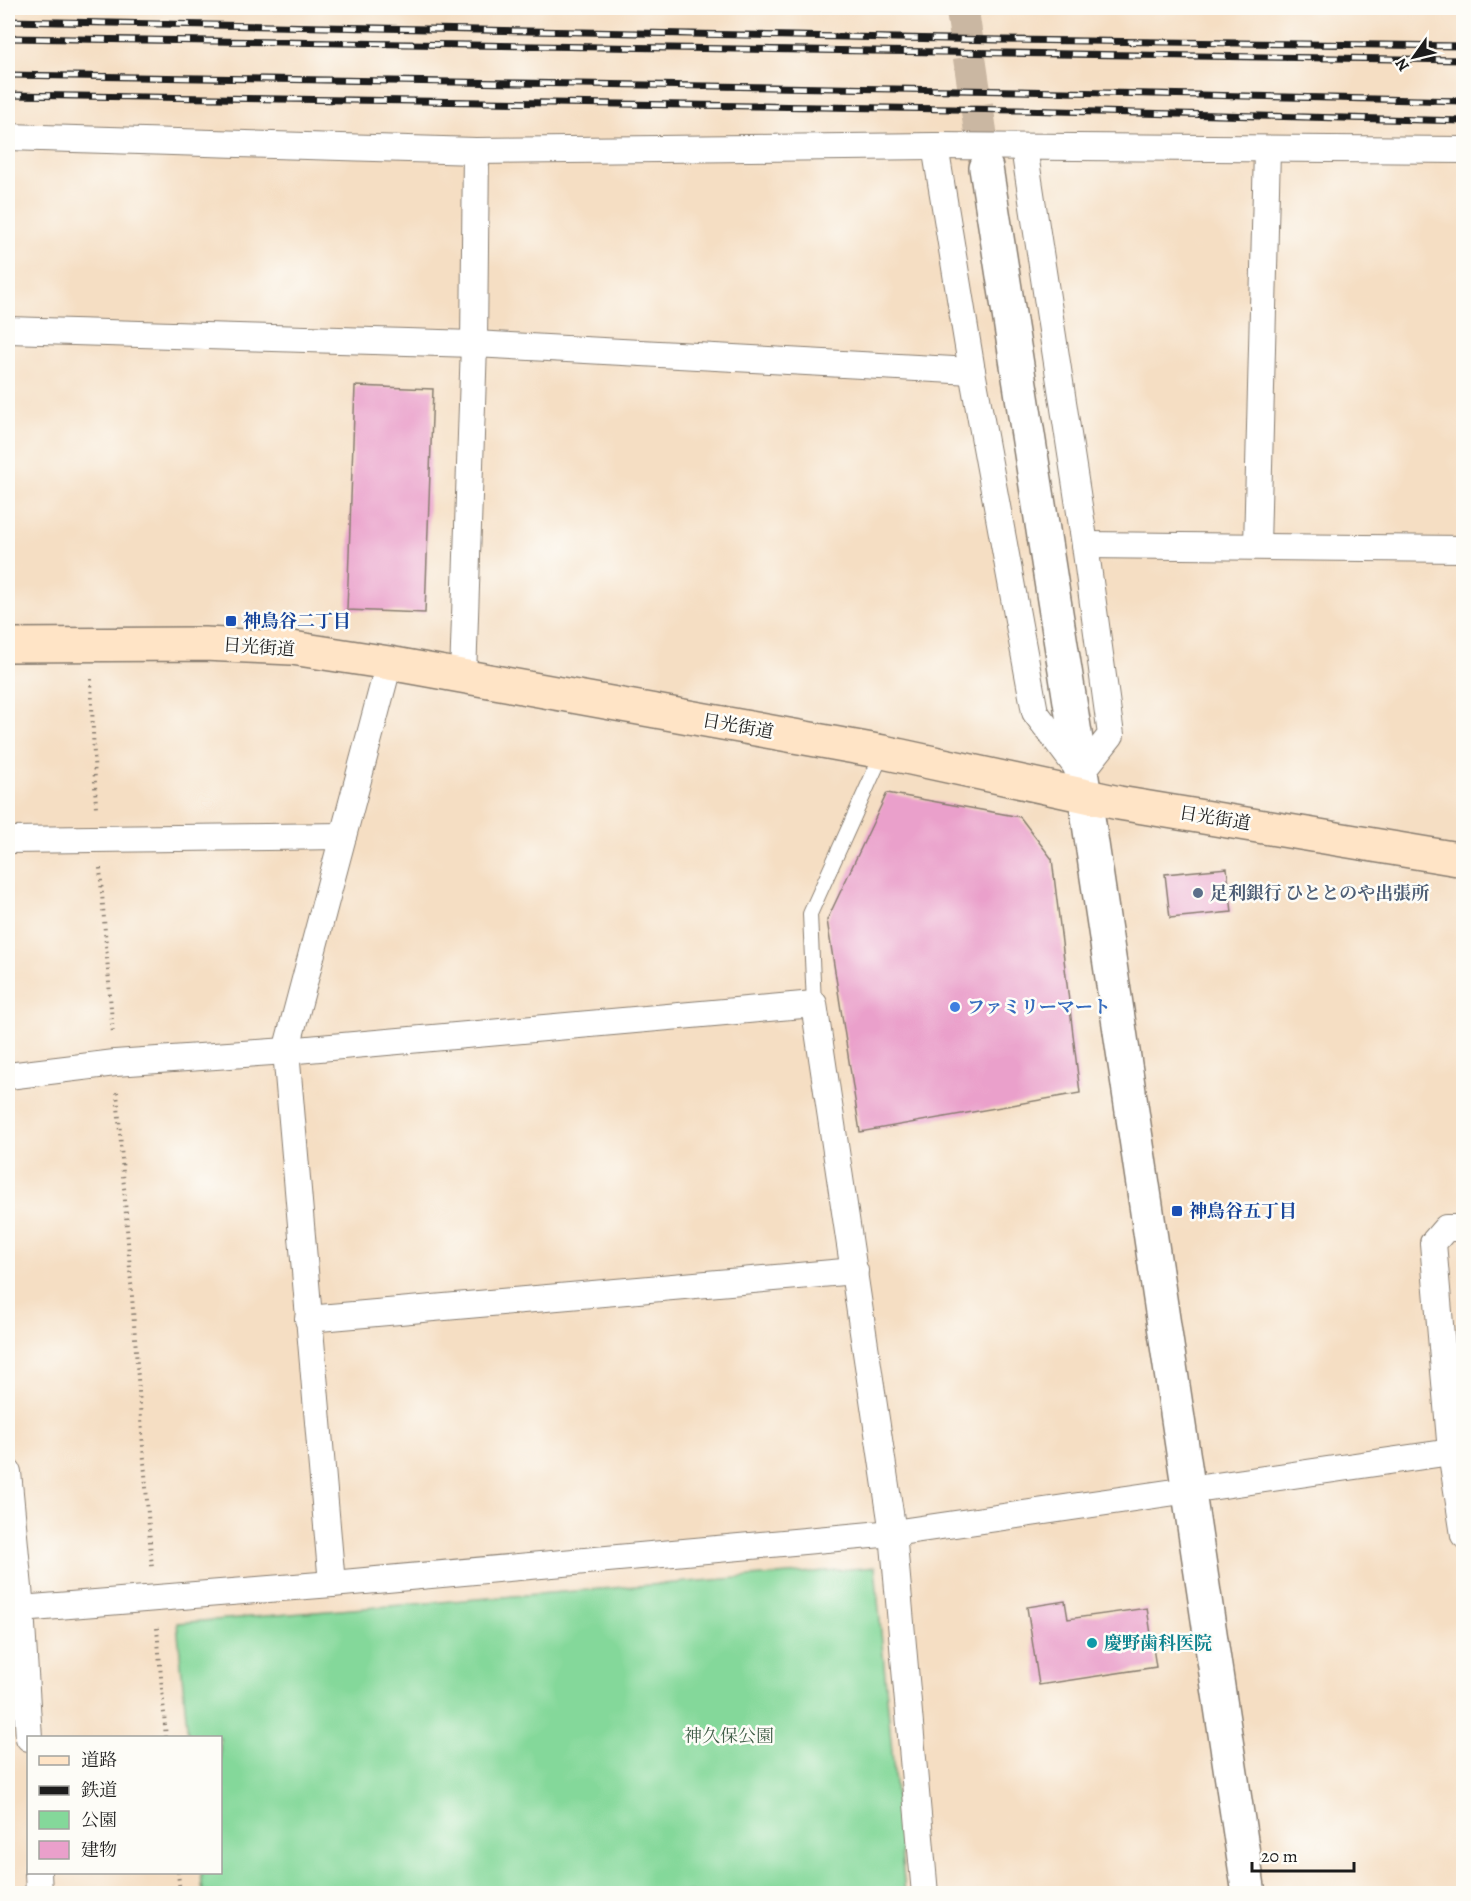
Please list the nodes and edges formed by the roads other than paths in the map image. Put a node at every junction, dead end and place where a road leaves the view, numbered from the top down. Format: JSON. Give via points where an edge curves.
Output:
{"nodes":[{"id":1,"x":8,"y":137,"type":"edge"},
{"id":2,"x":935,"y":146,"type":"junction"},
{"id":3,"x":1024,"y":148,"type":"junction"},
{"id":4,"x":1267,"y":150,"type":"junction"},
{"id":5,"x":1464,"y":150,"type":"edge"},
{"id":6,"x":476,"y":151,"type":"junction"},
{"id":7,"x":986,"y":168,"type":"tunnel mouth"},
{"id":8,"x":8,"y":330,"type":"edge"},
{"id":9,"x":474,"y":344,"type":"junction"},
{"id":10,"x":972,"y":371,"type":"junction"},
{"id":11,"x":1085,"y":545,"type":"junction"},
{"id":12,"x":1257,"y":546,"type":"junction"},
{"id":13,"x":1464,"y":549,"type":"edge"},
{"id":14,"x":8,"y":645,"type":"edge"},
{"id":15,"x":389,"y":663,"type":"junction"},
{"id":16,"x":463,"y":677,"type":"junction"},
{"id":17,"x":883,"y":752,"type":"junction"},
{"id":18,"x":1083,"y":785,"type":"junction"},
{"id":19,"x":343,"y":836,"type":"junction"},
{"id":20,"x":8,"y":840,"type":"edge"},
{"id":21,"x":1464,"y":860,"type":"edge"},
{"id":22,"x":814,"y":1004,"type":"junction"},
{"id":23,"x":286,"y":1051,"type":"junction"},
{"id":24,"x":8,"y":1076,"type":"edge"},
{"id":25,"x":1464,"y":1228,"type":"edge"},
{"id":26,"x":855,"y":1271,"type":"junction"},
{"id":27,"x":308,"y":1319,"type":"junction"},
{"id":28,"x":1451,"y":1452,"type":"junction"},
{"id":29,"x":8,"y":1472,"type":"edge"},
{"id":30,"x":1189,"y":1491,"type":"junction"},
{"id":31,"x":893,"y":1533,"type":"junction"},
{"id":32,"x":1464,"y":1535,"type":"edge"},
{"id":33,"x":332,"y":1584,"type":"junction"},
{"id":34,"x":14,"y":1609,"type":"edge"},
{"id":35,"x":29,"y":1736,"type":"edge"},
{"id":36,"x":38,"y":1874,"type":"edge"},
{"id":37,"x":39,"y":1893,"type":"edge"},
{"id":38,"x":925,"y":1893,"type":"edge"},
{"id":39,"x":1249,"y":1893,"type":"edge"}],
"edges":[{"from":1,"to":6,"type":"street"},
{"from":2,"to":3,"type":"street"},
{"from":2,"to":6,"type":"street"},
{"from":2,"to":10,"type":"street"},
{"from":3,"to":4,"type":"street"},
{"from":3,"to":11,"type":"street"},
{"from":4,"to":5,"type":"street"},
{"from":4,"to":12,"type":"street"},
{"from":6,"to":9,"type":"street"},
{"from":7,"to":18,"type":"street"},
{"from":8,"to":9,"type":"street"},
{"from":9,"to":10,"type":"street"},
{"from":9,"to":16,"type":"street"},
{"from":10,"to":18,"type":"street","via":[[1035,712]]},
{"from":11,"to":12,"type":"street"},
{"from":11,"to":18,"type":"street","via":[[1111,735]]},
{"from":12,"to":13,"type":"street"},
{"from":14,"to":15,"type":"main road","name":"日光街道","via":[[204,644],[292,648]]},
{"from":15,"to":16,"type":"main road","name":"日光街道"},
{"from":15,"to":19,"type":"street"},
{"from":16,"to":17,"type":"main road","name":"日光街道"},
{"from":17,"to":18,"type":"main road","name":"日光街道"},
{"from":17,"to":22,"type":"lane","via":[[810,914]]},
{"from":18,"to":21,"type":"main road","name":"日光街道"},
{"from":18,"to":30,"type":"street"},
{"from":19,"to":20,"type":"street"},
{"from":19,"to":23,"type":"street"},
{"from":22,"to":23,"type":"street"},
{"from":22,"to":26,"type":"street"},
{"from":23,"to":24,"type":"street","via":[[115,1063]]},
{"from":23,"to":27,"type":"street"},
{"from":25,"to":28,"type":"street","via":[[1446,1228],[1433,1243]]},
{"from":26,"to":27,"type":"street"},
{"from":26,"to":31,"type":"street"},
{"from":27,"to":33,"type":"street"},
{"from":28,"to":30,"type":"street"},
{"from":28,"to":32,"type":"street"},
{"from":29,"to":34,"type":"street"},
{"from":30,"to":31,"type":"street"},
{"from":30,"to":39,"type":"street"},
{"from":31,"to":33,"type":"street"},
{"from":31,"to":38,"type":"street"},
{"from":33,"to":34,"type":"street"},
{"from":34,"to":35,"type":"street"},
{"from":36,"to":37,"type":"street"}]}
